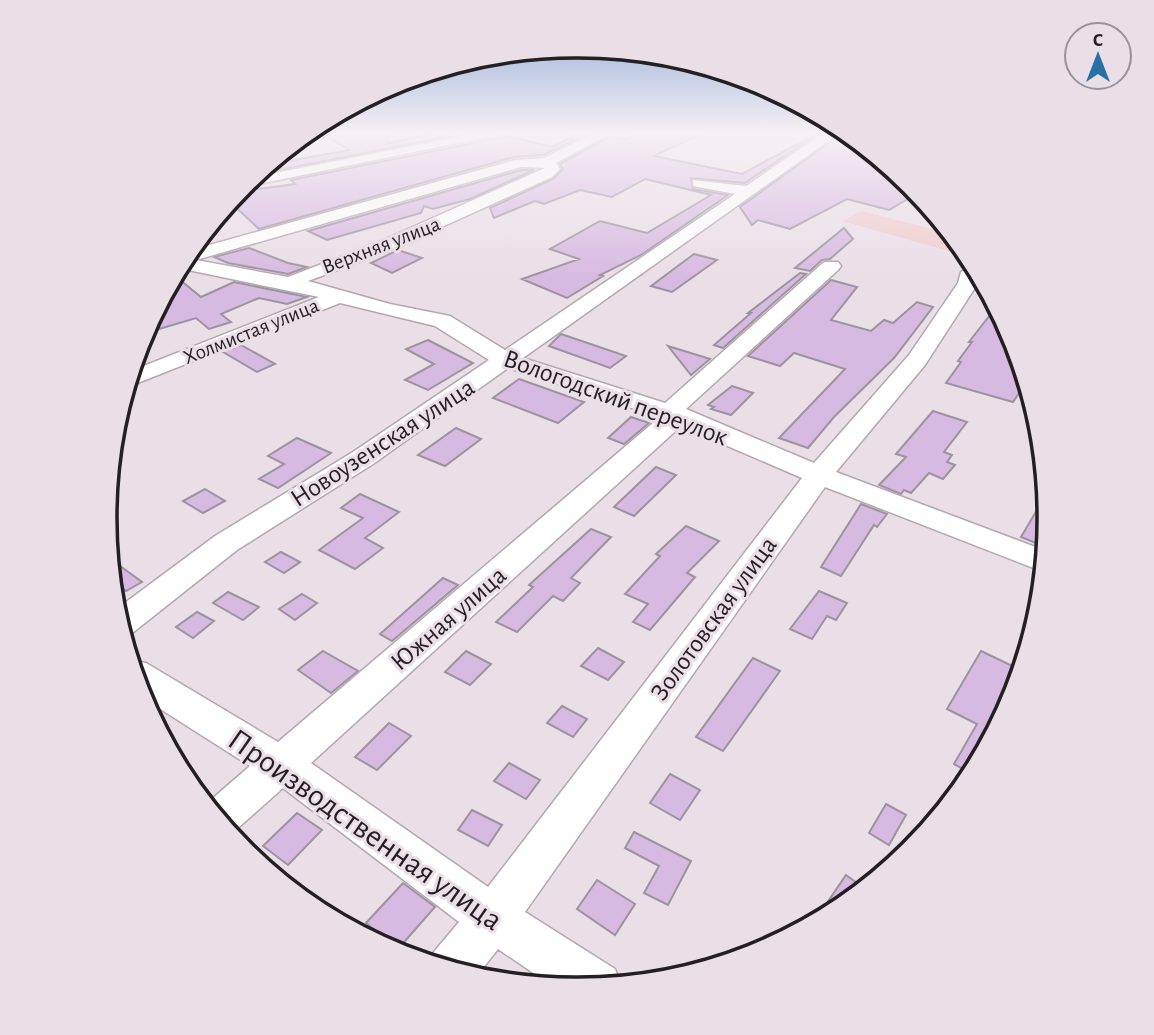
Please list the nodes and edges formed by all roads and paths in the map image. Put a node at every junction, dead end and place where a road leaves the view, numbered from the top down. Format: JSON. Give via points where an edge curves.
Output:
{"nodes":[{"id":1,"x":460,"y":180,"type":"edge"},
{"id":2,"x":533,"y":180,"type":"edge"},
{"id":3,"x":764,"y":180,"type":"edge"},
{"id":4,"x":698,"y":183,"type":"dead end"},
{"id":5,"x":751,"y":191,"type":"junction"},
{"id":6,"x":199,"y":256,"type":"edge"},
{"id":7,"x":194,"y":263,"type":"edge"},
{"id":8,"x":831,"y":266,"type":"dead end"},
{"id":9,"x":968,"y":277,"type":"edge"},
{"id":10,"x":291,"y":283,"type":"junction"},
{"id":11,"x":337,"y":297,"type":"junction"},
{"id":12,"x":505,"y":360,"type":"junction"},
{"id":13,"x":140,"y":376,"type":"edge"},
{"id":14,"x":674,"y":413,"type":"junction"},
{"id":15,"x":818,"y":475,"type":"junction"},
{"id":16,"x":1035,"y":558,"type":"edge"},
{"id":17,"x":129,"y":618,"type":"edge"},
{"id":18,"x":148,"y":682,"type":"edge"},
{"id":19,"x":282,"y":765,"type":"junction"},
{"id":20,"x":225,"y":814,"type":"edge"},
{"id":21,"x":493,"y":918,"type":"junction"},
{"id":22,"x":457,"y":962,"type":"edge"},
{"id":23,"x":580,"y":977,"type":"edge"}],
"edges":[{"from":1,"to":6,"type":"street"},
{"from":2,"to":10,"type":"street","name":"Верхняя улица"},
{"from":3,"to":5,"type":"street","name":"Новоузенская улица"},
{"from":4,"to":5,"type":"street"},
{"from":5,"to":12,"type":"street","name":"Новоузенская улица"},
{"from":7,"to":10,"type":"street","name":"Вологодский переулок"},
{"from":8,"to":14,"type":"street","name":"Южная улица"},
{"from":9,"to":15,"type":"street","name":"Золотовская улица","via":[[968,284],[917,360]]},
{"from":10,"to":11,"type":"street","name":"Вологодский переулок"},
{"from":11,"to":12,"type":"street","name":"Вологодский переулок","via":[[442,321]]},
{"from":11,"to":13,"type":"street","name":"Холмистая улица"},
{"from":12,"to":14,"type":"street","name":"Вологодский переулок"},
{"from":12,"to":17,"type":"street","name":"Новоузенская улица","via":[[342,472],[226,543]]},
{"from":14,"to":15,"type":"street","name":"Вологодский переулок"},
{"from":14,"to":19,"type":"street","name":"Южная улица"},
{"from":15,"to":16,"type":"street","name":"Вологодский переулок"},
{"from":15,"to":21,"type":"street","name":"Золотовская улица"},
{"from":18,"to":19,"type":"street","name":"Производственная улица"},
{"from":19,"to":20,"type":"street","name":"Южная улица"},
{"from":19,"to":21,"type":"street","name":"Производственная улица"},
{"from":21,"to":22,"type":"street","name":"Золотовская улица"},
{"from":21,"to":23,"type":"street","name":"Производственная улица"}]}
